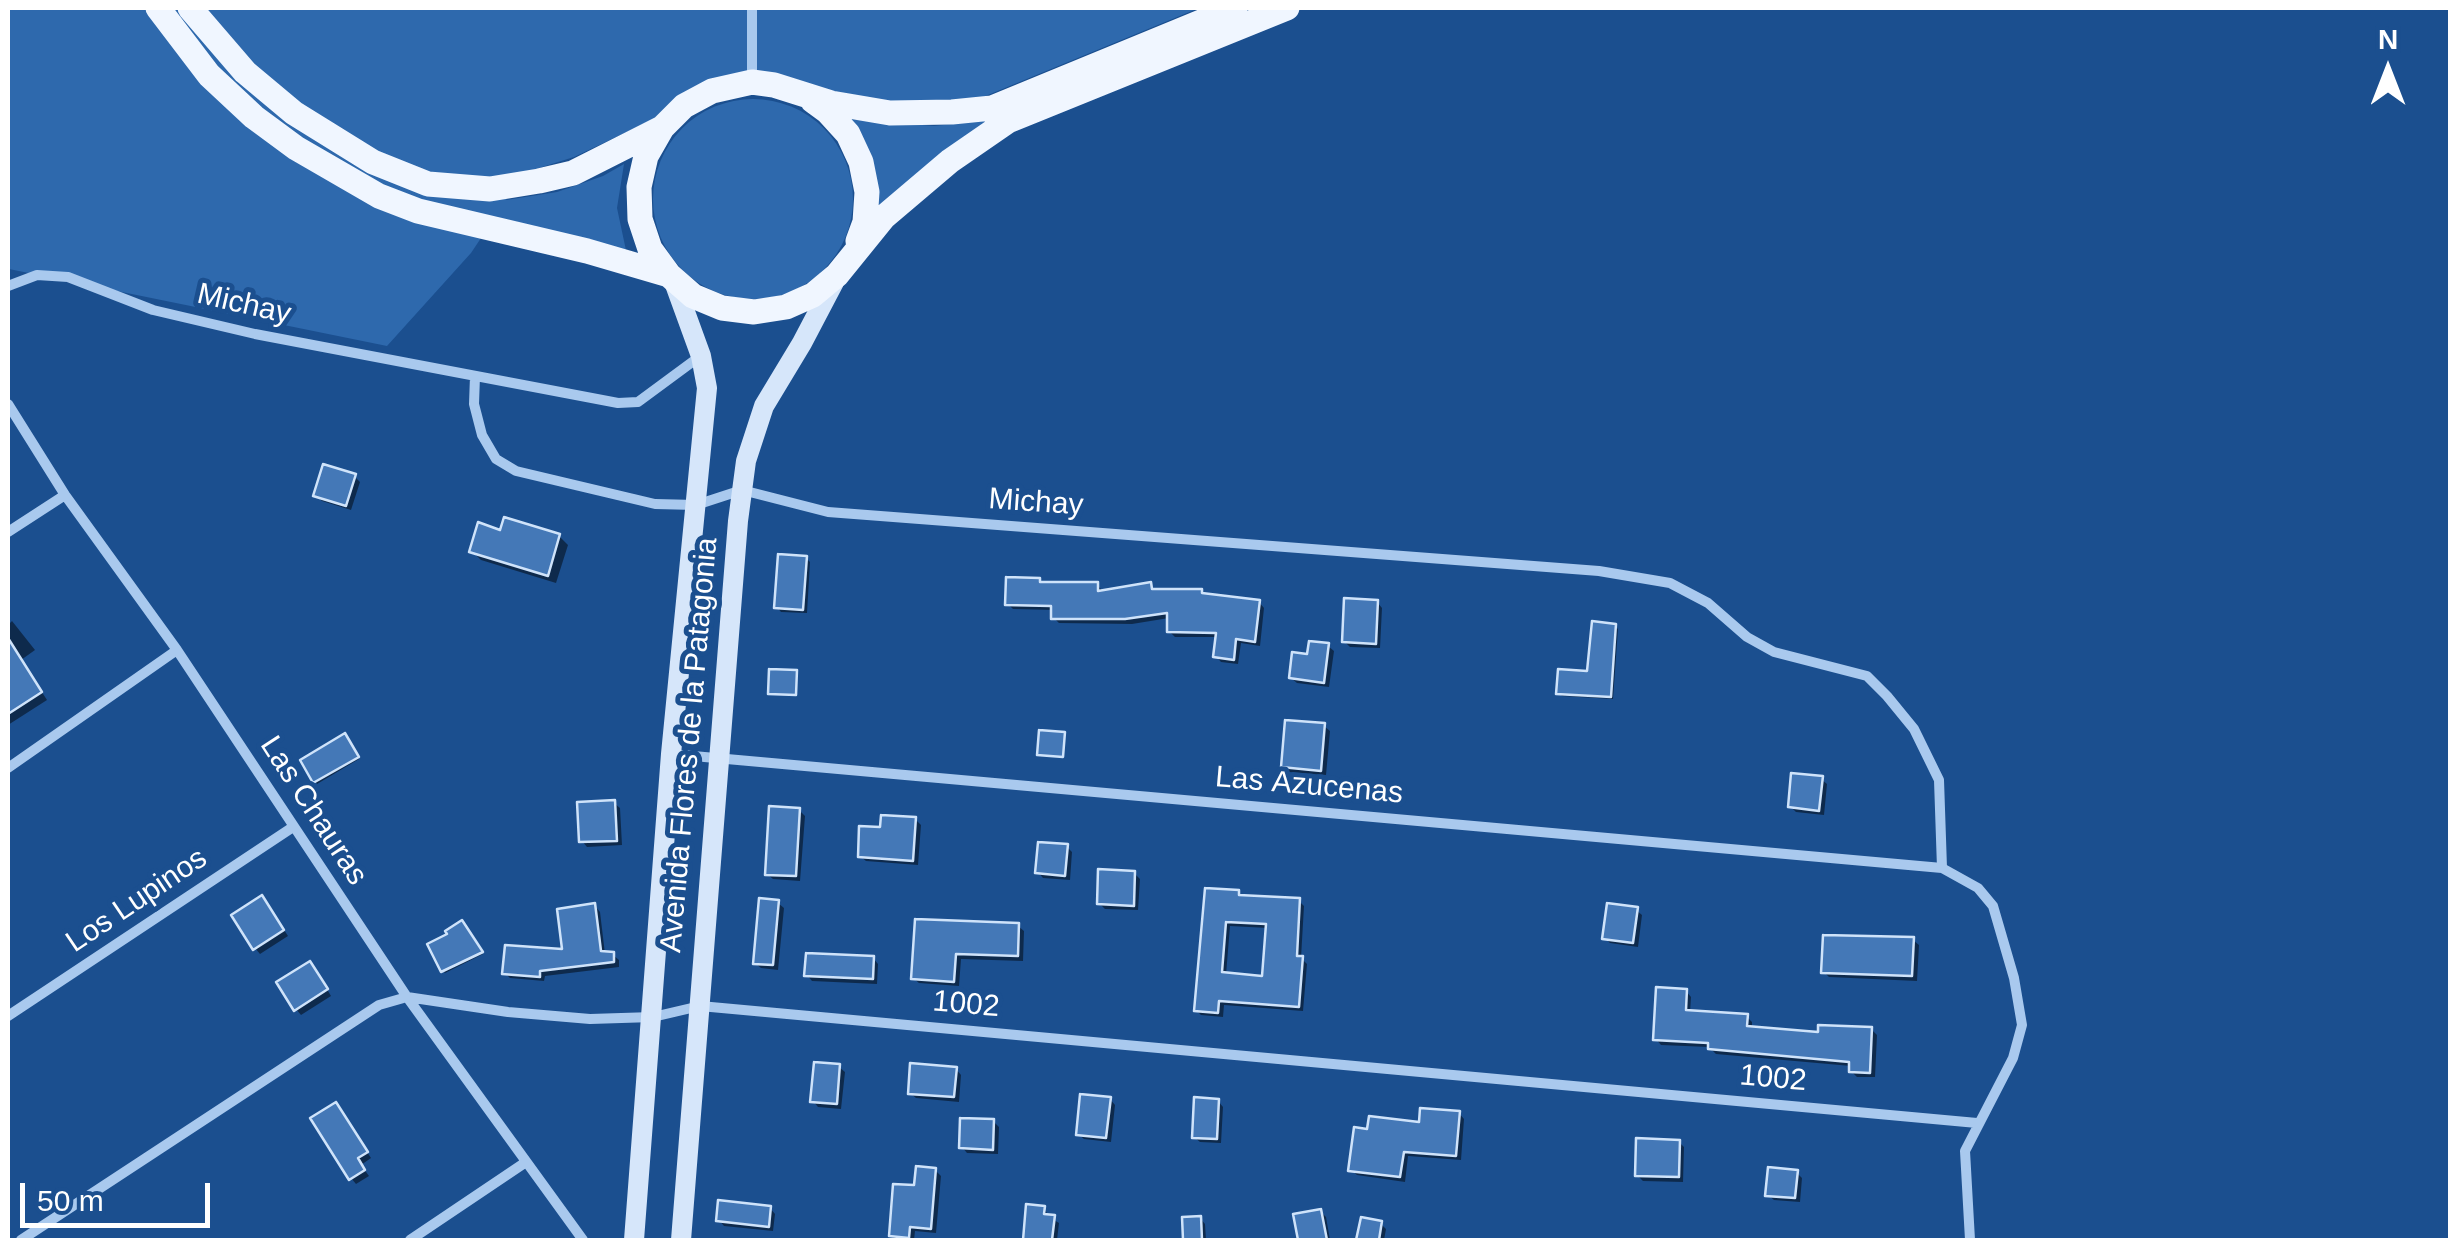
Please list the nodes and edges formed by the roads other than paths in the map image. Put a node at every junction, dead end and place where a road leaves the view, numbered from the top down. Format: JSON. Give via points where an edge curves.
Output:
{"nodes":[{"id":1,"x":158,"y":8,"type":"edge"},
{"id":2,"x":190,"y":8,"type":"edge"},
{"id":3,"x":752,"y":8,"type":"edge"},
{"id":4,"x":1235,"y":8,"type":"edge"},
{"id":5,"x":1287,"y":8,"type":"edge"},
{"id":6,"x":752,"y":82,"type":"junction"},
{"id":7,"x":804,"y":96,"type":"junction"},
{"id":8,"x":662,"y":128,"type":"junction"},
{"id":9,"x":854,"y":250,"type":"junction"},
{"id":10,"x":837,"y":276,"type":"junction"},
{"id":11,"x":671,"y":277,"type":"junction"},
{"id":12,"x":8,"y":286,"type":"edge"},
{"id":13,"x":700,"y":356,"type":"junction"},
{"id":14,"x":474,"y":376,"type":"junction"},
{"id":15,"x":8,"y":404,"type":"edge"},
{"id":16,"x":742,"y":490,"type":"junction"},
{"id":17,"x":65,"y":495,"type":"junction"},
{"id":18,"x":696,"y":505,"type":"junction"},
{"id":19,"x":8,"y":532,"type":"edge"},
{"id":20,"x":177,"y":650,"type":"junction"},
{"id":21,"x":671,"y":754,"type":"junction"},
{"id":22,"x":720,"y":758,"type":"junction"},
{"id":23,"x":8,"y":768,"type":"edge"},
{"id":24,"x":293,"y":827,"type":"junction"},
{"id":25,"x":1942,"y":868,"type":"junction"},
{"id":26,"x":407,"y":998,"type":"junction"},
{"id":27,"x":700,"y":1006,"type":"junction"},
{"id":28,"x":8,"y":1016,"type":"edge"},
{"id":29,"x":653,"y":1017,"type":"junction"},
{"id":30,"x":1978,"y":1123,"type":"junction"},
{"id":31,"x":526,"y":1162,"type":"junction"},
{"id":32,"x":21,"y":1240,"type":"edge"},
{"id":33,"x":410,"y":1240,"type":"edge"},
{"id":34,"x":583,"y":1240,"type":"edge"},
{"id":35,"x":634,"y":1240,"type":"edge"},
{"id":36,"x":681,"y":1240,"type":"edge"},
{"id":37,"x":1970,"y":1240,"type":"edge"}],
"edges":[{"from":1,"to":11,"type":"main road","via":[[210,75],[254,117],[378,196]]},
{"from":2,"to":8,"type":"main road","via":[[245,72],[294,113],[373,162],[428,184],[490,189],[539,181]]},
{"from":3,"to":6,"type":"street"},
{"from":4,"to":7,"type":"main road","via":[[992,108],[890,113]]},
{"from":5,"to":9,"type":"main road","via":[[1008,121],[918,187]]},
{"from":6,"to":7,"type":"main road"},
{"from":6,"to":8,"type":"main road","via":[[712,91]]},
{"from":7,"to":9,"type":"main road","via":[[848,134],[861,162],[867,192]]},
{"from":8,"to":11,"type":"main road","via":[[638,187],[650,249]]},
{"from":9,"to":10,"type":"main road"},
{"from":10,"to":11,"type":"main road","via":[[800,301],[754,312],[693,296]]},
{"from":10,"to":16,"type":"street","name":"Avenida Flores de la Patagonia","via":[[764,406]]},
{"from":11,"to":13,"type":"street","name":"Avenida Flores de la Patagonia"},
{"from":12,"to":14,"type":"street","name":"Michay","via":[[36,276],[68,277],[153,310]]},
{"from":13,"to":14,"type":"street","name":"Michay","via":[[638,402]]},
{"from":13,"to":18,"type":"street","name":"Avenida Flores de la Patagonia","via":[[706,388]]},
{"from":14,"to":18,"type":"street","via":[[482,435],[496,459],[516,472],[655,504]]},
{"from":15,"to":17,"type":"street","name":"Las Chauras"},
{"from":16,"to":18,"type":"street"},
{"from":16,"to":22,"type":"street","name":"Avenida Flores de la Patagonia"},
{"from":16,"to":25,"type":"street","name":"Michay","via":[[828,512],[1599,571],[1670,583],[1774,652],[1868,676],[1914,730],[1939,780]]},
{"from":17,"to":19,"type":"street"},
{"from":17,"to":20,"type":"street","name":"Las Chauras"},
{"from":18,"to":21,"type":"street","name":"Avenida Flores de la Patagonia"},
{"from":20,"to":23,"type":"street"},
{"from":20,"to":24,"type":"street","name":"Las Chauras"},
{"from":21,"to":22,"type":"street","name":"Las Azucenas"},
{"from":21,"to":29,"type":"street","name":"Avenida Flores de la Patagonia"},
{"from":22,"to":25,"type":"street","name":"Las Azucenas"},
{"from":22,"to":27,"type":"street","name":"Avenida Flores de la Patagonia"},
{"from":24,"to":26,"type":"street","name":"Las Chauras"},
{"from":24,"to":28,"type":"street","name":"Los Lupinos"},
{"from":25,"to":30,"type":"street","via":[[1978,888],[1992,906],[2022,1025]]},
{"from":26,"to":29,"type":"street","name":"1002","via":[[573,1017]]},
{"from":26,"to":31,"type":"street","name":"Las Chauras"},
{"from":26,"to":32,"type":"street","name":"1002","via":[[379,1004]]},
{"from":27,"to":29,"type":"street","name":"1002"},
{"from":27,"to":30,"type":"street","name":"1002"},
{"from":27,"to":36,"type":"street","name":"Avenida Flores de la Patagonia"},
{"from":29,"to":35,"type":"street","name":"Avenida Flores de la Patagonia"},
{"from":30,"to":37,"type":"street","via":[[1965,1151]]},
{"from":31,"to":33,"type":"street"},
{"from":31,"to":34,"type":"street","name":"Las Chauras"}]}
